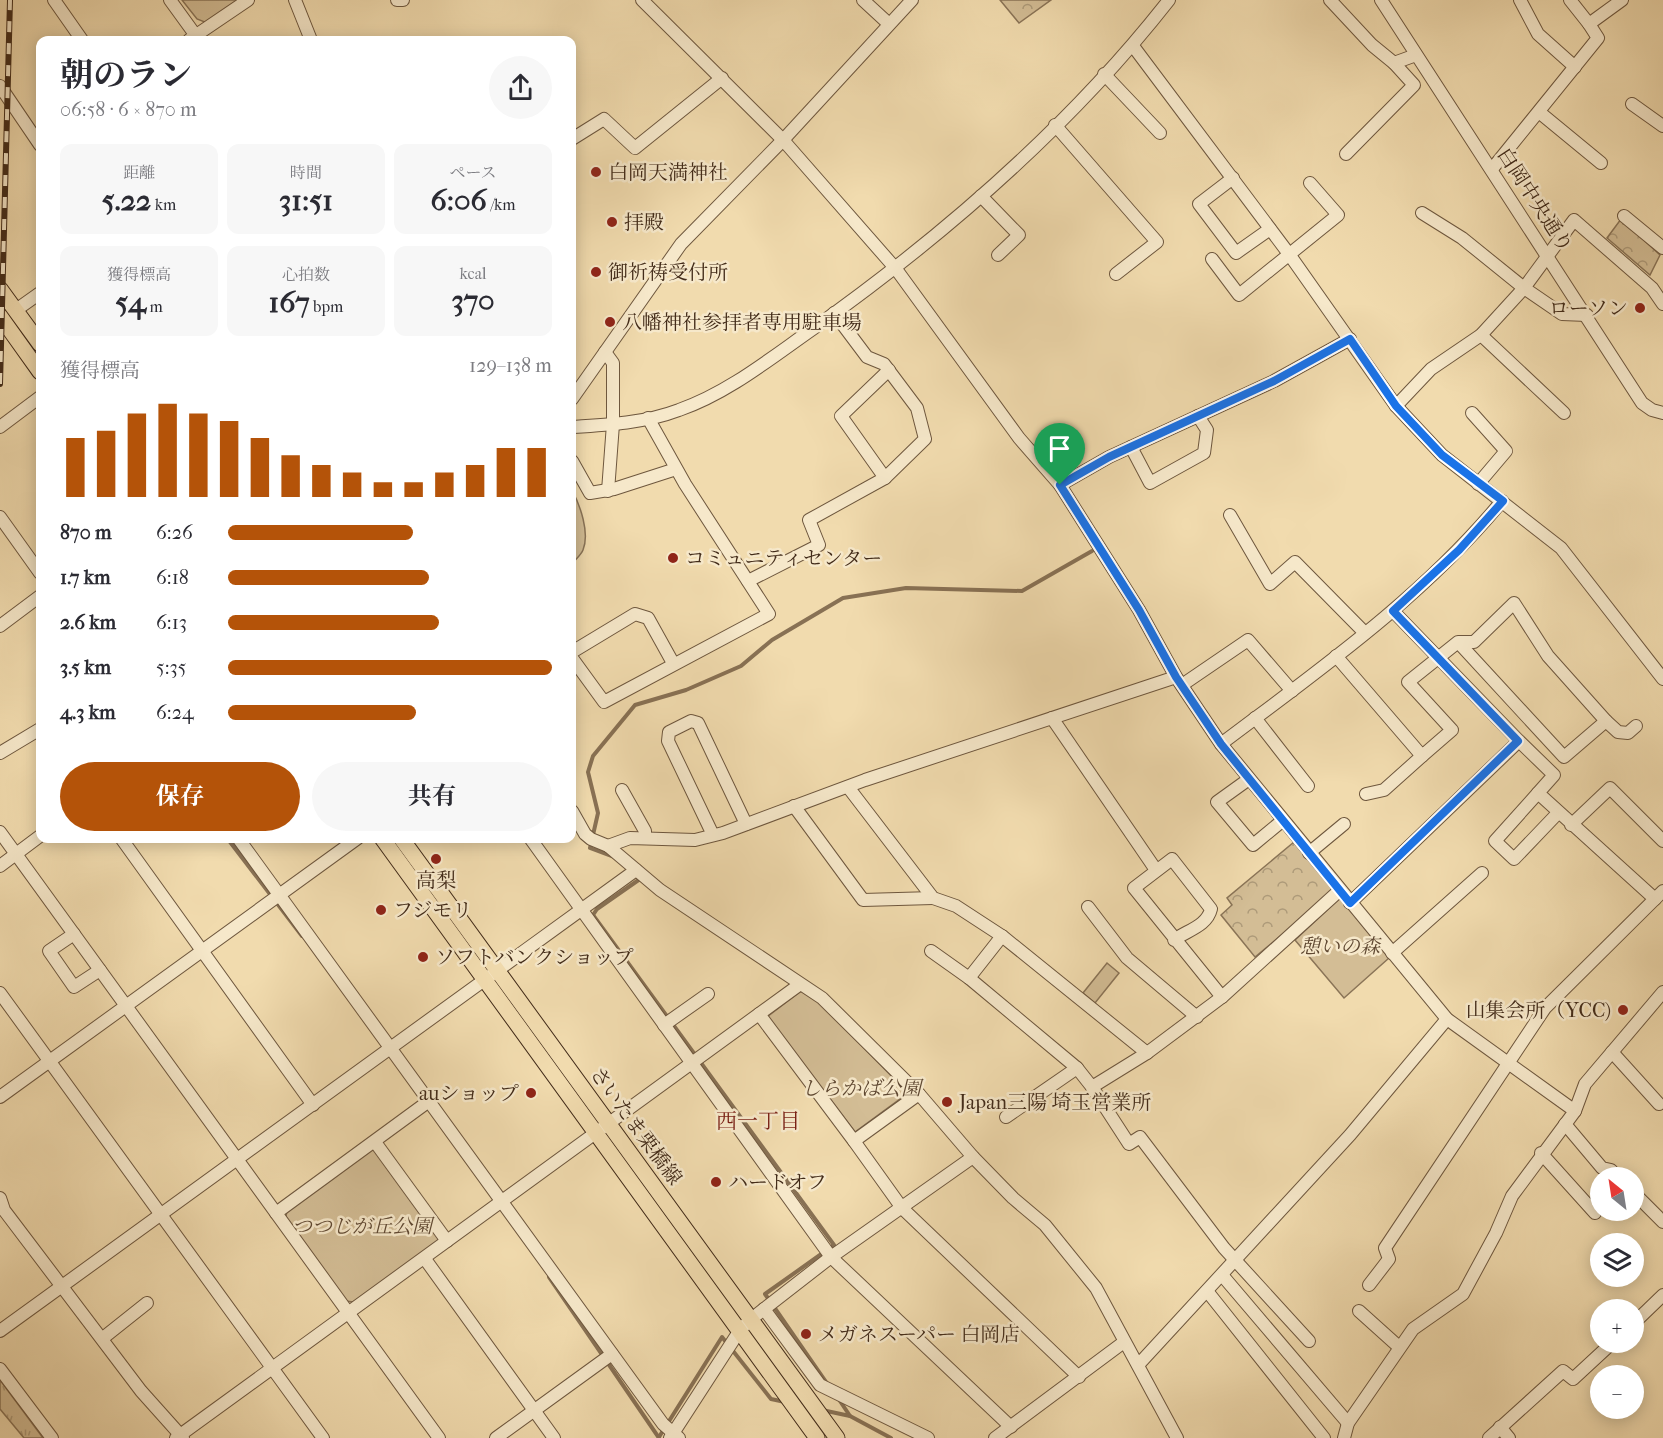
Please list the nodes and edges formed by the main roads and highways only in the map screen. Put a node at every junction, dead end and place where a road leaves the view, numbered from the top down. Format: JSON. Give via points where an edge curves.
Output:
{"nodes":[{"id":1,"x":0,"y":289,"type":"edge"},
{"id":2,"x":0,"y":316,"type":"edge"},
{"id":3,"x":36,"y":338,"type":"edge"},
{"id":4,"x":36,"y":366,"type":"edge"},
{"id":5,"x":386,"y":843,"type":"edge"},
{"id":6,"x":405,"y":843,"type":"edge"},
{"id":7,"x":745,"y":1325,"type":"junction"},
{"id":8,"x":817,"y":1438,"type":"edge"},
{"id":9,"x":837,"y":1438,"type":"edge"}],
"edges":[{"from":1,"to":3,"type":"main road"},
{"from":2,"to":4,"type":"main road"},
{"from":5,"to":7,"type":"main road","name":"さいたま栗橋線","via":[[596,1134]]},
{"from":6,"to":7,"type":"main road","name":"さいたま栗橋線","via":[[609,1124]]},
{"from":7,"to":8,"type":"main road","name":"さいたま栗橋線"},
{"from":7,"to":9,"type":"main road","name":"さいたま栗橋線"}]}
